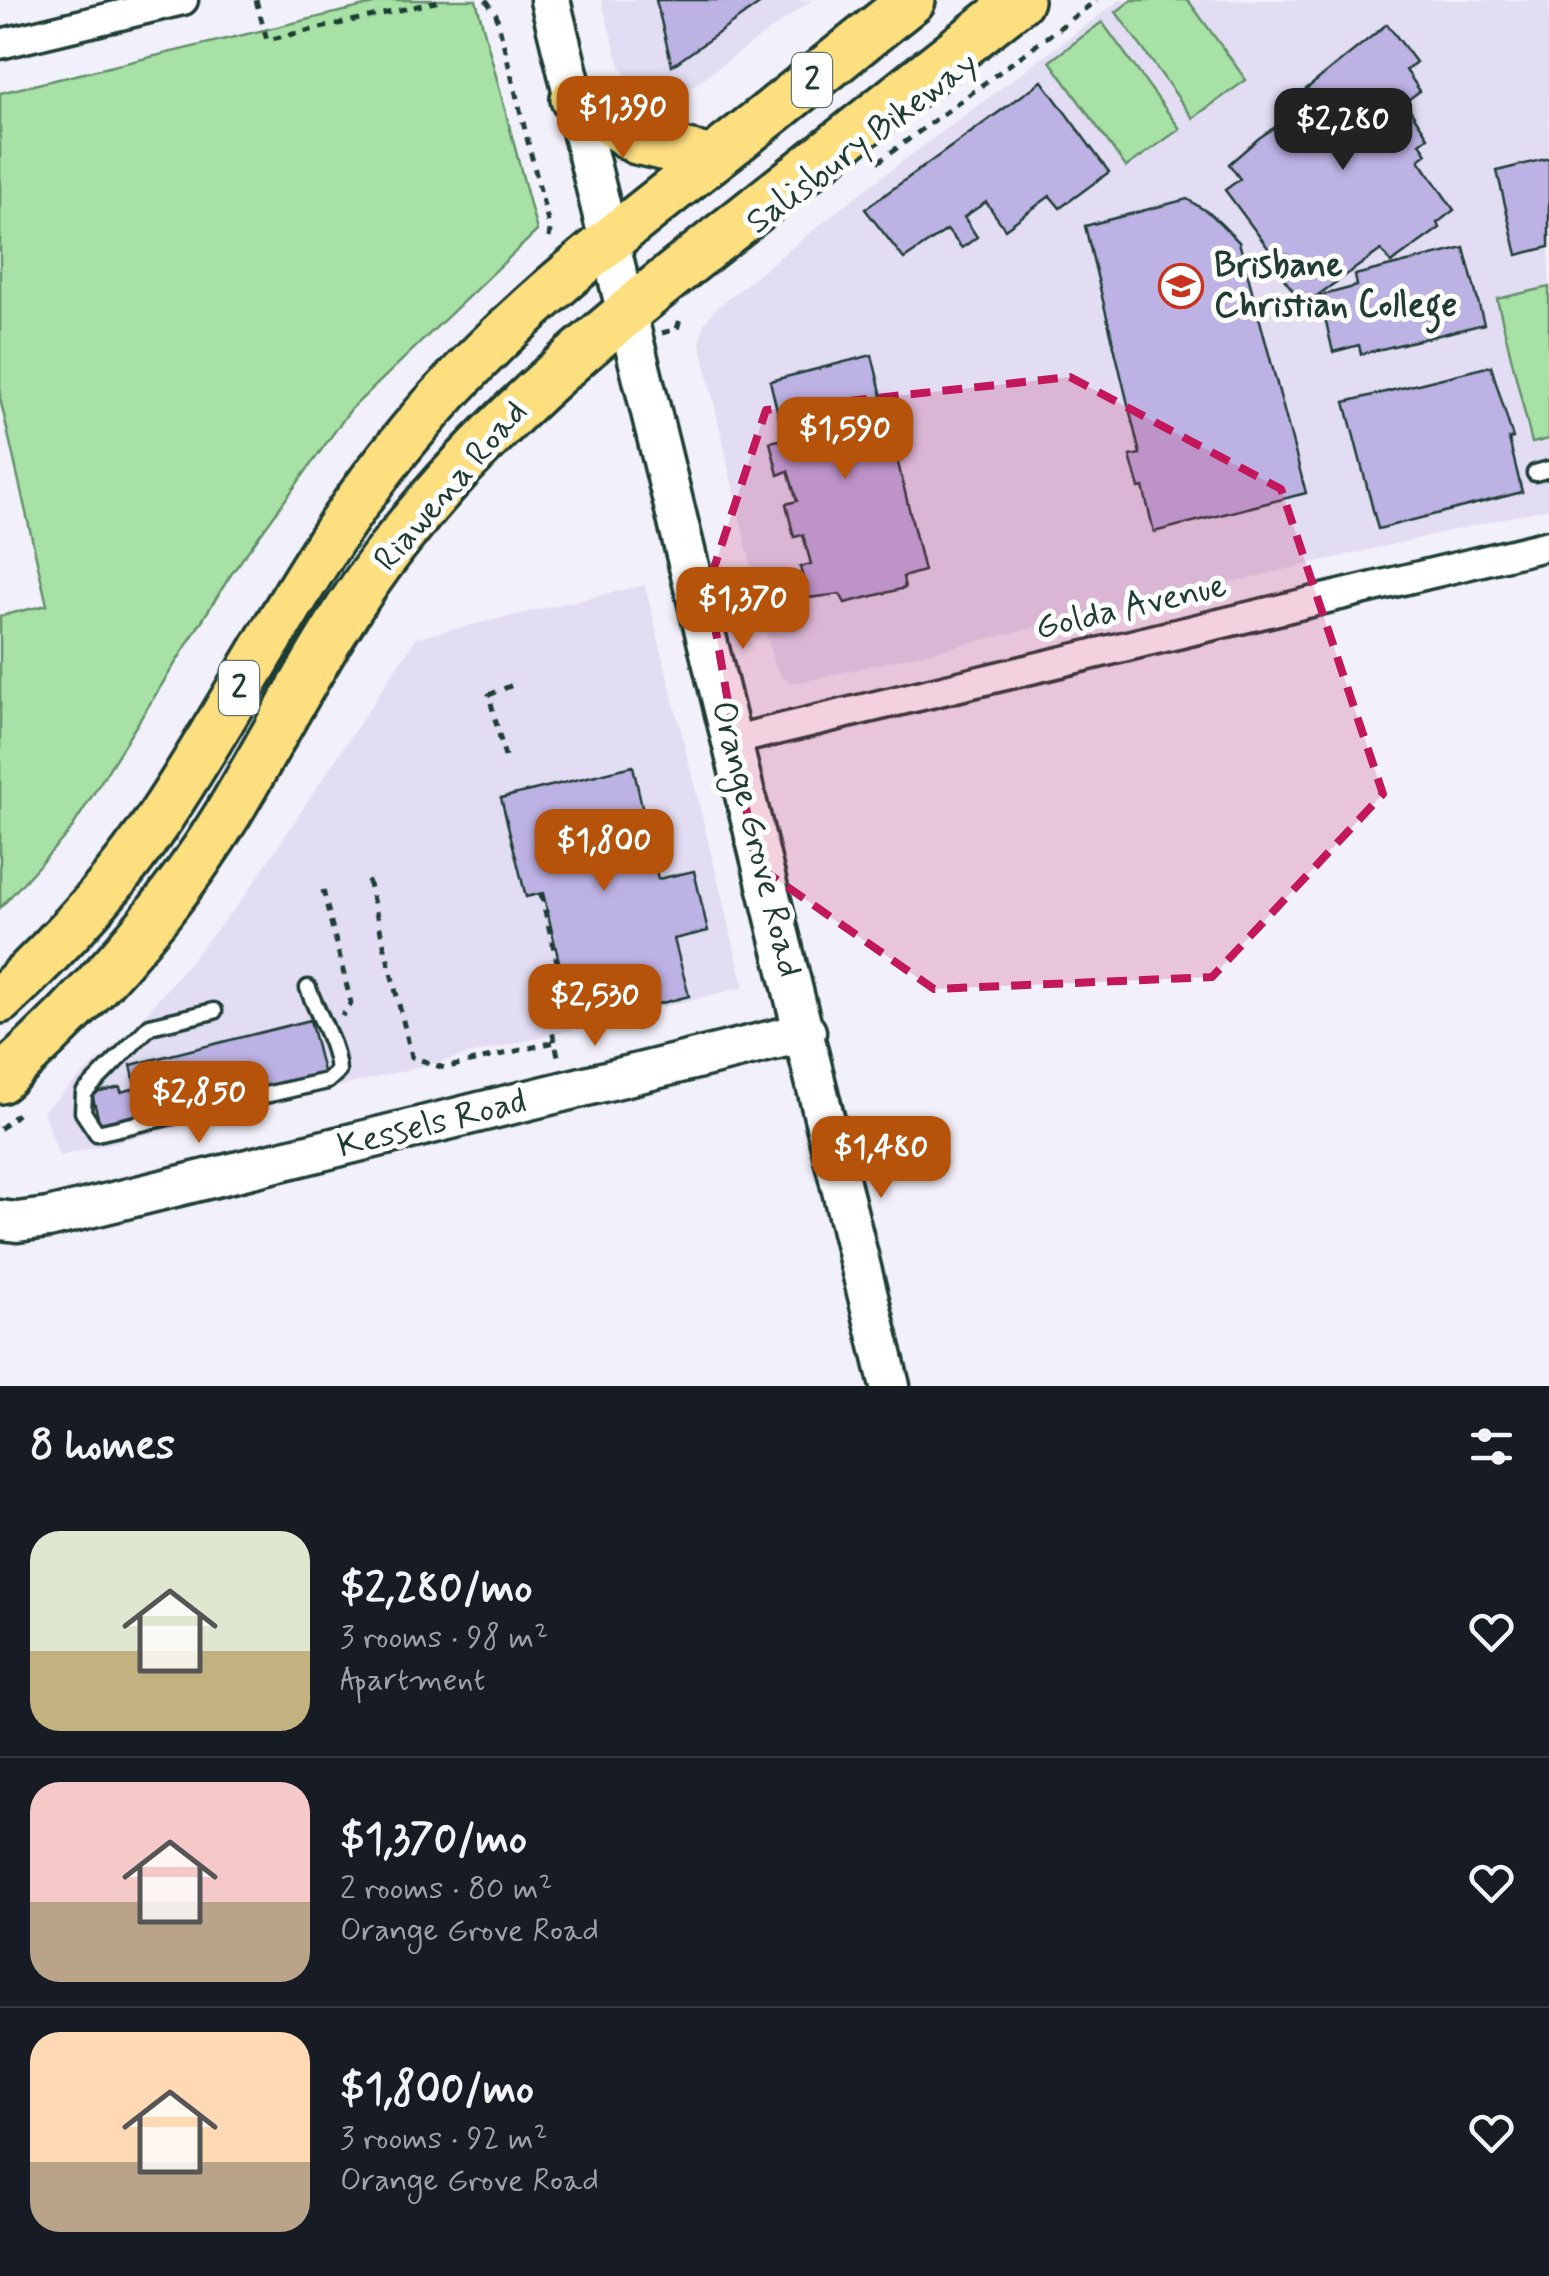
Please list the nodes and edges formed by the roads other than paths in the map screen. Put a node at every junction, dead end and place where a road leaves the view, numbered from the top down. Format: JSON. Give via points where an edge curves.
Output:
{"nodes":[{"id":1,"x":184,"y":0,"type":"edge"},
{"id":2,"x":550,"y":0,"type":"edge"},
{"id":3,"x":912,"y":0,"type":"edge"},
{"id":4,"x":1020,"y":0,"type":"edge"},
{"id":5,"x":0,"y":44,"type":"edge"},
{"id":6,"x":574,"y":99,"type":"junction"},
{"id":7,"x":712,"y":160,"type":"junction"},
{"id":8,"x":608,"y":239,"type":"junction"},
{"id":9,"x":646,"y":321,"type":"junction"},
{"id":10,"x":1549,"y":545,"type":"edge"},
{"id":11,"x":730,"y":741,"type":"junction"},
{"id":12,"x":308,"y":988,"type":"dead end"},
{"id":13,"x":0,"y":1000,"type":"edge"},
{"id":14,"x":214,"y":1011,"type":"dead end"},
{"id":15,"x":806,"y":1032,"type":"junction"},
{"id":16,"x":0,"y":1080,"type":"edge"},
{"id":17,"x":0,"y":1220,"type":"edge"},
{"id":18,"x":890,"y":1386,"type":"edge"}],
"edges":[{"from":1,"to":5,"type":"street"},
{"from":2,"to":6,"type":"main road","name":"Orange Grove Road"},
{"from":3,"to":7,"type":"highway","name":"Riawena Road","number":"2"},
{"from":4,"to":9,"type":"highway","name":"Riawena Road","number":"2"},
{"from":6,"to":7,"type":"highway","via":[[637,140]]},
{"from":6,"to":8,"type":"main road","name":"Orange Grove Road"},
{"from":7,"to":8,"type":"highway","name":"Riawena Road","number":"2"},
{"from":8,"to":9,"type":"main road","name":"Orange Grove Road"},
{"from":8,"to":13,"type":"highway","name":"Riawena Road","number":"2","via":[[504,331],[409,434],[284,611],[157,822],[110,884]]},
{"from":9,"to":11,"type":"main road","name":"Orange Grove Road"},
{"from":9,"to":16,"type":"highway","name":"Riawena Road","number":"2","via":[[482,442],[395,543],[168,900],[80,1004]]},
{"from":10,"to":11,"type":"street","name":"Golda Avenue"},
{"from":11,"to":15,"type":"main road","name":"Orange Grove Road"},
{"from":12,"to":14,"type":"lane","via":[[336,1049],[338,1071],[327,1081],[97,1134],[83,1112],[84,1093],[150,1026]]},
{"from":15,"to":17,"type":"main road","name":"Kessels Road","via":[[48,1218]]},
{"from":15,"to":18,"type":"main road","name":"Orange Grove Road"}]}
